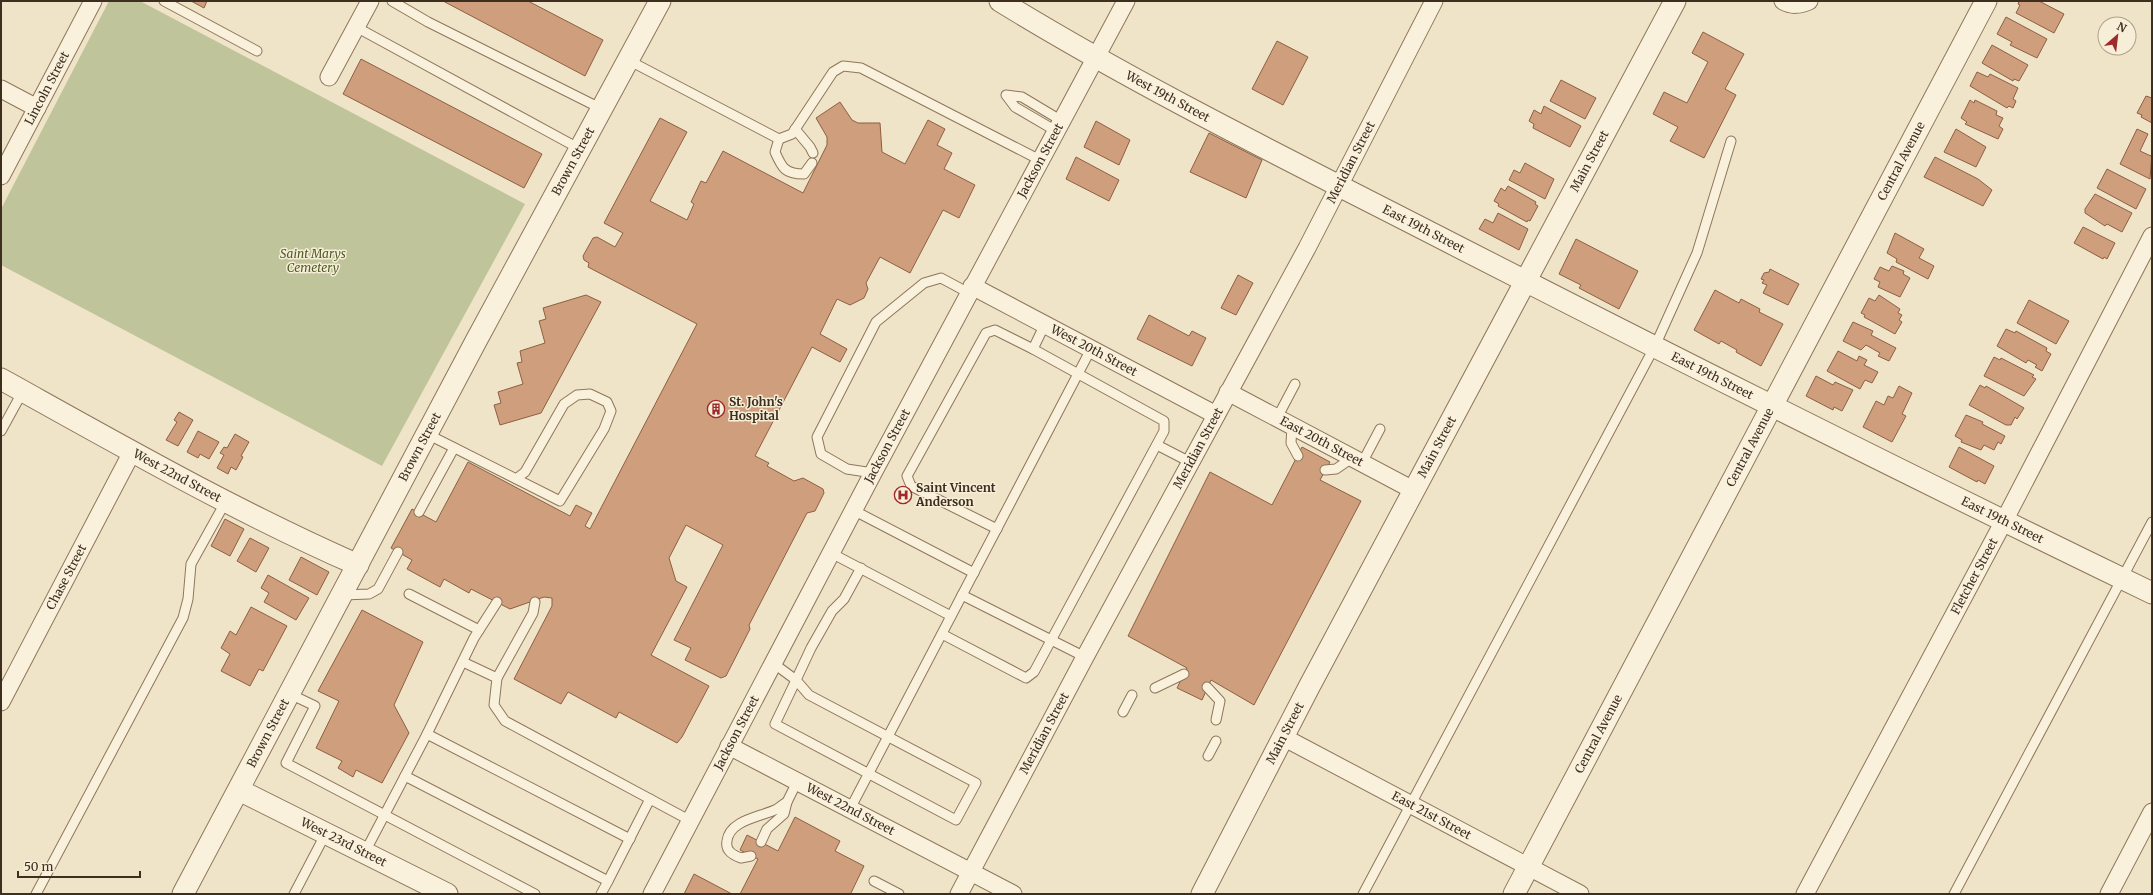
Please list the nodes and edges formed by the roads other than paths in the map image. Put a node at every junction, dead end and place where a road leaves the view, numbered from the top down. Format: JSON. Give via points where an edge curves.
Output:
{"nodes":[{"id":1,"x":94,"y":1,"type":"edge"},
{"id":2,"x":164,"y":1,"type":"edge"},
{"id":3,"x":370,"y":1,"type":"edge"},
{"id":4,"x":392,"y":1,"type":"edge"},
{"id":5,"x":660,"y":1,"type":"edge"},
{"id":6,"x":1000,"y":1,"type":"edge"},
{"id":7,"x":1126,"y":1,"type":"edge"},
{"id":8,"x":1434,"y":1,"type":"edge"},
{"id":9,"x":1675,"y":1,"type":"edge"},
{"id":10,"x":1783,"y":1,"type":"edge"},
{"id":11,"x":1986,"y":1,"type":"edge"},
{"id":12,"x":1804,"y":3,"type":"edge"},
{"id":13,"x":356,"y":27,"type":"junction"},
{"id":14,"x":257,"y":51,"type":"dead end"},
{"id":15,"x":1095,"y":58,"type":"junction"},
{"id":16,"x":628,"y":60,"type":"junction"},
{"id":17,"x":329,"y":76,"type":"dead end"},
{"id":18,"x":1,"y":89,"type":"edge"},
{"id":19,"x":37,"y":108,"type":"junction"},
{"id":20,"x":602,"y":109,"type":"junction"},
{"id":21,"x":1059,"y":126,"type":"junction"},
{"id":22,"x":795,"y":129,"type":"junction"},
{"id":23,"x":779,"y":139,"type":"junction"},
{"id":24,"x":1731,"y":141,"type":"dead end"},
{"id":25,"x":580,"y":149,"type":"junction"},
{"id":26,"x":813,"y":153,"type":"dead end"},
{"id":27,"x":1040,"y":160,"type":"junction"},
{"id":28,"x":812,"y":163,"type":"dead end"},
{"id":29,"x":1,"y":176,"type":"edge"},
{"id":30,"x":1339,"y":186,"type":"junction"},
{"id":31,"x":2152,"y":236,"type":"edge"},
{"id":32,"x":1527,"y":282,"type":"junction"},
{"id":33,"x":971,"y":290,"type":"junction"},
{"id":34,"x":1045,"y":324,"type":"junction"},
{"id":35,"x":1655,"y":346,"type":"junction"},
{"id":36,"x":1033,"y":349,"type":"junction"},
{"id":37,"x":1092,"y":349,"type":"junction"},
{"id":38,"x":1078,"y":374,"type":"junction"},
{"id":39,"x":1,"y":379,"type":"edge"},
{"id":40,"x":1295,"y":384,"type":"dead end"},
{"id":41,"x":23,"y":391,"type":"junction"},
{"id":42,"x":1228,"y":392,"type":"junction"},
{"id":43,"x":1774,"y":406,"type":"junction"},
{"id":44,"x":1216,"y":415,"type":"junction"},
{"id":45,"x":1277,"y":418,"type":"junction"},
{"id":46,"x":1292,"y":426,"type":"junction"},
{"id":47,"x":1380,"y":429,"type":"dead end"},
{"id":48,"x":1,"y":431,"type":"edge"},
{"id":49,"x":426,"y":434,"type":"junction"},
{"id":50,"x":1157,"y":445,"type":"junction"},
{"id":51,"x":454,"y":448,"type":"junction"},
{"id":52,"x":132,"y":452,"type":"junction"},
{"id":53,"x":1298,"y":456,"type":"dead end"},
{"id":54,"x":1357,"y":460,"type":"junction"},
{"id":55,"x":1190,"y":462,"type":"junction"},
{"id":56,"x":1325,"y":470,"type":"dead end"},
{"id":57,"x":873,"y":474,"type":"junction"},
{"id":58,"x":516,"y":479,"type":"junction"},
{"id":59,"x":1415,"y":491,"type":"junction"},
{"id":60,"x":226,"y":501,"type":"junction"},
{"id":61,"x":854,"y":510,"type":"junction"},
{"id":62,"x":419,"y":512,"type":"dead end"},
{"id":63,"x":2004,"y":521,"type":"junction"},
{"id":64,"x":2152,"y":522,"type":"edge"},
{"id":65,"x":997,"y":529,"type":"junction"},
{"id":66,"x":398,"y":552,"type":"dead end"},
{"id":67,"x":831,"y":553,"type":"junction"},
{"id":68,"x":358,"y":565,"type":"junction"},
{"id":69,"x":861,"y":568,"type":"junction"},
{"id":70,"x":974,"y":573,"type":"junction"},
{"id":71,"x":2122,"y":579,"type":"junction"},
{"id":72,"x":2152,"y":593,"type":"edge"},
{"id":73,"x":409,"y":594,"type":"dead end"},
{"id":74,"x":341,"y":595,"type":"junction"},
{"id":75,"x":962,"y":595,"type":"junction"},
{"id":76,"x":497,"y":602,"type":"dead end"},
{"id":77,"x":535,"y":602,"type":"dead end"},
{"id":78,"x":951,"y":616,"type":"junction"},
{"id":79,"x":478,"y":630,"type":"junction"},
{"id":80,"x":942,"y":634,"type":"junction"},
{"id":81,"x":1052,"y":640,"type":"junction"},
{"id":82,"x":1085,"y":657,"type":"junction"},
{"id":83,"x":463,"y":662,"type":"junction"},
{"id":84,"x":773,"y":663,"type":"junction"},
{"id":85,"x":1184,"y":674,"type":"dead end"},
{"id":86,"x":497,"y":678,"type":"junction"},
{"id":87,"x":796,"y":680,"type":"junction"},
{"id":88,"x":1207,"y":687,"type":"dead end"},
{"id":89,"x":1155,"y":688,"type":"dead end"},
{"id":90,"x":290,"y":694,"type":"junction"},
{"id":91,"x":1132,"y":695,"type":"dead end"},
{"id":92,"x":1,"y":702,"type":"edge"},
{"id":93,"x":1123,"y":712,"type":"dead end"},
{"id":94,"x":1216,"y":720,"type":"dead end"},
{"id":95,"x":427,"y":734,"type":"junction"},
{"id":96,"x":888,"y":736,"type":"junction"},
{"id":97,"x":1283,"y":738,"type":"junction"},
{"id":98,"x":1216,"y":741,"type":"dead end"},
{"id":99,"x":729,"y":746,"type":"junction"},
{"id":100,"x":1208,"y":756,"type":"dead end"},
{"id":101,"x":868,"y":774,"type":"junction"},
{"id":102,"x":405,"y":776,"type":"junction"},
{"id":103,"x":797,"y":782,"type":"junction"},
{"id":104,"x":239,"y":790,"type":"junction"},
{"id":105,"x":650,"y":799,"type":"junction"},
{"id":106,"x":787,"y":802,"type":"junction"},
{"id":107,"x":1411,"y":805,"type":"junction"},
{"id":108,"x":850,"y":809,"type":"junction"},
{"id":109,"x":2152,"y":812,"type":"edge"},
{"id":110,"x":384,"y":816,"type":"junction"},
{"id":111,"x":691,"y":821,"type":"junction"},
{"id":112,"x":326,"y":833,"type":"junction"},
{"id":113,"x":630,"y":839,"type":"junction"},
{"id":114,"x":760,"y":842,"type":"dead end"},
{"id":115,"x":365,"y":852,"type":"junction"},
{"id":116,"x":751,"y":856,"type":"dead end"},
{"id":117,"x":1529,"y":867,"type":"junction"},
{"id":118,"x":971,"y":872,"type":"junction"},
{"id":119,"x":608,"y":881,"type":"junction"},
{"id":120,"x":874,"y":881,"type":"dead end"},
{"id":121,"x":421,"y":888,"type":"edge"},
{"id":122,"x":36,"y":894,"type":"edge"},
{"id":123,"x":183,"y":894,"type":"edge"},
{"id":124,"x":294,"y":894,"type":"edge"},
{"id":125,"x":447,"y":894,"type":"edge"},
{"id":126,"x":535,"y":894,"type":"edge"},
{"id":127,"x":601,"y":894,"type":"edge"},
{"id":128,"x":652,"y":894,"type":"edge"},
{"id":129,"x":899,"y":894,"type":"edge"},
{"id":130,"x":959,"y":894,"type":"edge"},
{"id":131,"x":1013,"y":894,"type":"edge"},
{"id":132,"x":1202,"y":894,"type":"edge"},
{"id":133,"x":1363,"y":894,"type":"edge"},
{"id":134,"x":1514,"y":894,"type":"edge"},
{"id":135,"x":1580,"y":894,"type":"edge"},
{"id":136,"x":1805,"y":894,"type":"edge"},
{"id":137,"x":1954,"y":894,"type":"edge"},
{"id":138,"x":2109,"y":894,"type":"edge"}],
"edges":[{"from":1,"to":19,"type":"street","name":"Lincoln Street"},
{"from":2,"to":14,"type":"lane"},
{"from":3,"to":13,"type":"street"},
{"from":4,"to":20,"type":"lane"},
{"from":5,"to":16,"type":"street","name":"Brown Street"},
{"from":6,"to":15,"type":"street","name":"West 19th Street"},
{"from":7,"to":15,"type":"street","name":"Jackson Street"},
{"from":8,"to":30,"type":"street","name":"Meridian Street"},
{"from":9,"to":32,"type":"street","name":"Main Street"},
{"from":10,"to":12,"type":"street","via":[[1790,5]]},
{"from":11,"to":43,"type":"street","name":"Central Avenue"},
{"from":13,"to":17,"type":"street"},
{"from":13,"to":25,"type":"lane"},
{"from":15,"to":21,"type":"street","name":"Jackson Street"},
{"from":15,"to":30,"type":"street","name":"West 19th Street"},
{"from":16,"to":20,"type":"street","name":"Brown Street"},
{"from":16,"to":23,"type":"lane"},
{"from":18,"to":19,"type":"street"},
{"from":19,"to":29,"type":"street","name":"Lincoln Street"},
{"from":20,"to":25,"type":"street","name":"Brown Street"},
{"from":21,"to":21,"type":"lane","via":[[1022,97],[1006,95],[1015,107]]},
{"from":21,"to":27,"type":"street","name":"Jackson Street"},
{"from":22,"to":23,"type":"lane","via":[[792,134]]},
{"from":22,"to":26,"type":"lane"},
{"from":22,"to":27,"type":"lane","via":[[833,72],[843,66],[861,68]]},
{"from":23,"to":28,"type":"lane","via":[[775,152],[781,166],[791,174],[804,174]]},
{"from":24,"to":35,"type":"lane","via":[[1697,253]]},
{"from":25,"to":49,"type":"street","name":"Brown Street"},
{"from":27,"to":33,"type":"street","name":"Jackson Street"},
{"from":30,"to":32,"type":"street","name":"East 19th Street"},
{"from":30,"to":42,"type":"street","name":"Meridian Street"},
{"from":31,"to":63,"type":"street","name":"Fletcher Street"},
{"from":32,"to":35,"type":"street","name":"East 19th Street"},
{"from":32,"to":59,"type":"street","name":"Main Street"},
{"from":33,"to":34,"type":"street","name":"West 20th Street"},
{"from":33,"to":57,"type":"street","name":"Jackson Street"},
{"from":33,"to":57,"type":"lane","via":[[941,278],[924,283],[876,322],[818,437],[821,454],[847,469]]},
{"from":34,"to":36,"type":"lane"},
{"from":34,"to":37,"type":"street","name":"West 20th Street"},
{"from":35,"to":43,"type":"street","name":"East 19th Street"},
{"from":35,"to":107,"type":"lane"},
{"from":36,"to":38,"type":"lane"},
{"from":36,"to":65,"type":"lane","via":[[995,330],[986,333],[907,476],[911,486]]},
{"from":37,"to":38,"type":"lane"},
{"from":37,"to":44,"type":"street","name":"West 20th Street"},
{"from":38,"to":50,"type":"lane","via":[[1164,421],[1164,431]]},
{"from":38,"to":65,"type":"lane"},
{"from":39,"to":41,"type":"street","name":"West 22nd Street"},
{"from":40,"to":45,"type":"lane"},
{"from":41,"to":48,"type":"lane"},
{"from":41,"to":52,"type":"street","name":"West 22nd Street"},
{"from":42,"to":44,"type":"street","name":"Meridian Street"},
{"from":42,"to":45,"type":"street","name":"East 20th Street"},
{"from":43,"to":63,"type":"street","name":"East 19th Street"},
{"from":43,"to":117,"type":"street","name":"Central Avenue"},
{"from":44,"to":55,"type":"street","name":"Meridian Street"},
{"from":45,"to":46,"type":"street","name":"East 20th Street"},
{"from":46,"to":53,"type":"lane","via":[[1291,443]]},
{"from":46,"to":54,"type":"street","name":"East 20th Street"},
{"from":47,"to":54,"type":"lane"},
{"from":49,"to":51,"type":"lane"},
{"from":49,"to":68,"type":"street","name":"Brown Street"},
{"from":50,"to":55,"type":"lane"},
{"from":50,"to":81,"type":"lane"},
{"from":51,"to":58,"type":"lane"},
{"from":51,"to":62,"type":"lane"},
{"from":52,"to":60,"type":"street","name":"West 22nd Street"},
{"from":52,"to":92,"type":"street","name":"Chase Street"},
{"from":54,"to":56,"type":"lane","via":[[1336,469]]},
{"from":54,"to":59,"type":"street","name":"East 20th Street"},
{"from":55,"to":82,"type":"street","name":"Meridian Street"},
{"from":57,"to":61,"type":"street","name":"Jackson Street"},
{"from":58,"to":58,"type":"lane","via":[[560,501],[604,429],[611,411],[607,402],[590,394],[577,395],[564,404],[525,472]]},
{"from":59,"to":97,"type":"street","name":"Main Street"},
{"from":60,"to":68,"type":"street","name":"West 22nd Street"},
{"from":60,"to":122,"type":"lane","via":[[191,564],[188,599],[183,618]]},
{"from":61,"to":67,"type":"street","name":"Jackson Street"},
{"from":61,"to":70,"type":"lane"},
{"from":63,"to":71,"type":"street","name":"East 19th Street"},
{"from":63,"to":136,"type":"street","name":"Fletcher Street"},
{"from":64,"to":71,"type":"lane"},
{"from":65,"to":70,"type":"lane"},
{"from":66,"to":74,"type":"lane","via":[[378,589],[369,594]]},
{"from":67,"to":69,"type":"lane"},
{"from":67,"to":84,"type":"street","name":"Jackson Street"},
{"from":68,"to":74,"type":"street","name":"Brown Street"},
{"from":69,"to":78,"type":"lane"},
{"from":69,"to":87,"type":"lane","via":[[844,599],[832,611]]},
{"from":70,"to":75,"type":"lane"},
{"from":71,"to":72,"type":"street","name":"East 19th Street"},
{"from":71,"to":137,"type":"lane"},
{"from":73,"to":79,"type":"lane"},
{"from":74,"to":90,"type":"street","name":"Brown Street"},
{"from":75,"to":78,"type":"lane"},
{"from":75,"to":81,"type":"lane"},
{"from":76,"to":79,"type":"lane"},
{"from":77,"to":86,"type":"lane","via":[[533,614]]},
{"from":78,"to":80,"type":"lane"},
{"from":79,"to":83,"type":"lane"},
{"from":80,"to":81,"type":"lane","via":[[1026,678],[1034,672]]},
{"from":80,"to":96,"type":"lane"},
{"from":81,"to":82,"type":"lane"},
{"from":82,"to":118,"type":"street","name":"Meridian Street"},
{"from":83,"to":86,"type":"lane"},
{"from":83,"to":95,"type":"lane"},
{"from":84,"to":87,"type":"lane"},
{"from":84,"to":99,"type":"street","name":"Jackson Street"},
{"from":85,"to":89,"type":"lane"},
{"from":86,"to":105,"type":"lane","via":[[494,704],[505,721]]},
{"from":87,"to":96,"type":"lane","via":[[809,695]]},
{"from":87,"to":101,"type":"lane","via":[[775,724]]},
{"from":88,"to":94,"type":"lane","via":[[1220,701]]},
{"from":90,"to":104,"type":"street","name":"Brown Street"},
{"from":90,"to":110,"type":"lane","via":[[315,706],[286,763]]},
{"from":91,"to":93,"type":"lane"},
{"from":95,"to":102,"type":"lane"},
{"from":95,"to":113,"type":"lane"},
{"from":96,"to":101,"type":"lane"},
{"from":96,"to":101,"type":"lane","via":[[976,783],[956,820]]},
{"from":97,"to":107,"type":"street","name":"East 21st Street"},
{"from":97,"to":132,"type":"street","name":"Main Street"},
{"from":98,"to":100,"type":"lane"},
{"from":99,"to":103,"type":"street","name":"West 22nd Street"},
{"from":99,"to":111,"type":"street","name":"Jackson Street"},
{"from":101,"to":108,"type":"lane"},
{"from":102,"to":110,"type":"lane"},
{"from":102,"to":119,"type":"lane"},
{"from":103,"to":106,"type":"lane"},
{"from":103,"to":108,"type":"street","name":"West 22nd Street"},
{"from":104,"to":112,"type":"street","name":"West 23rd Street"},
{"from":104,"to":123,"type":"street","name":"Brown Street"},
{"from":105,"to":111,"type":"lane"},
{"from":105,"to":113,"type":"lane"},
{"from":106,"to":114,"type":"lane","via":[[784,814],[767,829]]},
{"from":106,"to":116,"type":"lane","via":[[733,828],[727,836],[726,846],[731,853],[741,858]]},
{"from":107,"to":117,"type":"street","name":"East 21st Street"},
{"from":107,"to":133,"type":"lane"},
{"from":108,"to":118,"type":"street","name":"West 22nd Street"},
{"from":109,"to":138,"type":"street"},
{"from":110,"to":115,"type":"lane"},
{"from":110,"to":126,"type":"lane"},
{"from":111,"to":128,"type":"street","name":"Jackson Street"},
{"from":112,"to":115,"type":"street","name":"West 23rd Street"},
{"from":112,"to":124,"type":"lane"},
{"from":113,"to":119,"type":"lane"},
{"from":115,"to":121,"type":"street","name":"West 23rd Street"},
{"from":117,"to":134,"type":"street","name":"Central Avenue"},
{"from":117,"to":135,"type":"street","name":"East 21st Street"},
{"from":118,"to":130,"type":"street","name":"Meridian Street"},
{"from":118,"to":131,"type":"street","name":"West 22nd Street"},
{"from":119,"to":127,"type":"lane"},
{"from":120,"to":129,"type":"lane"},
{"from":121,"to":125,"type":"street","name":"West 23rd Street"}]}
